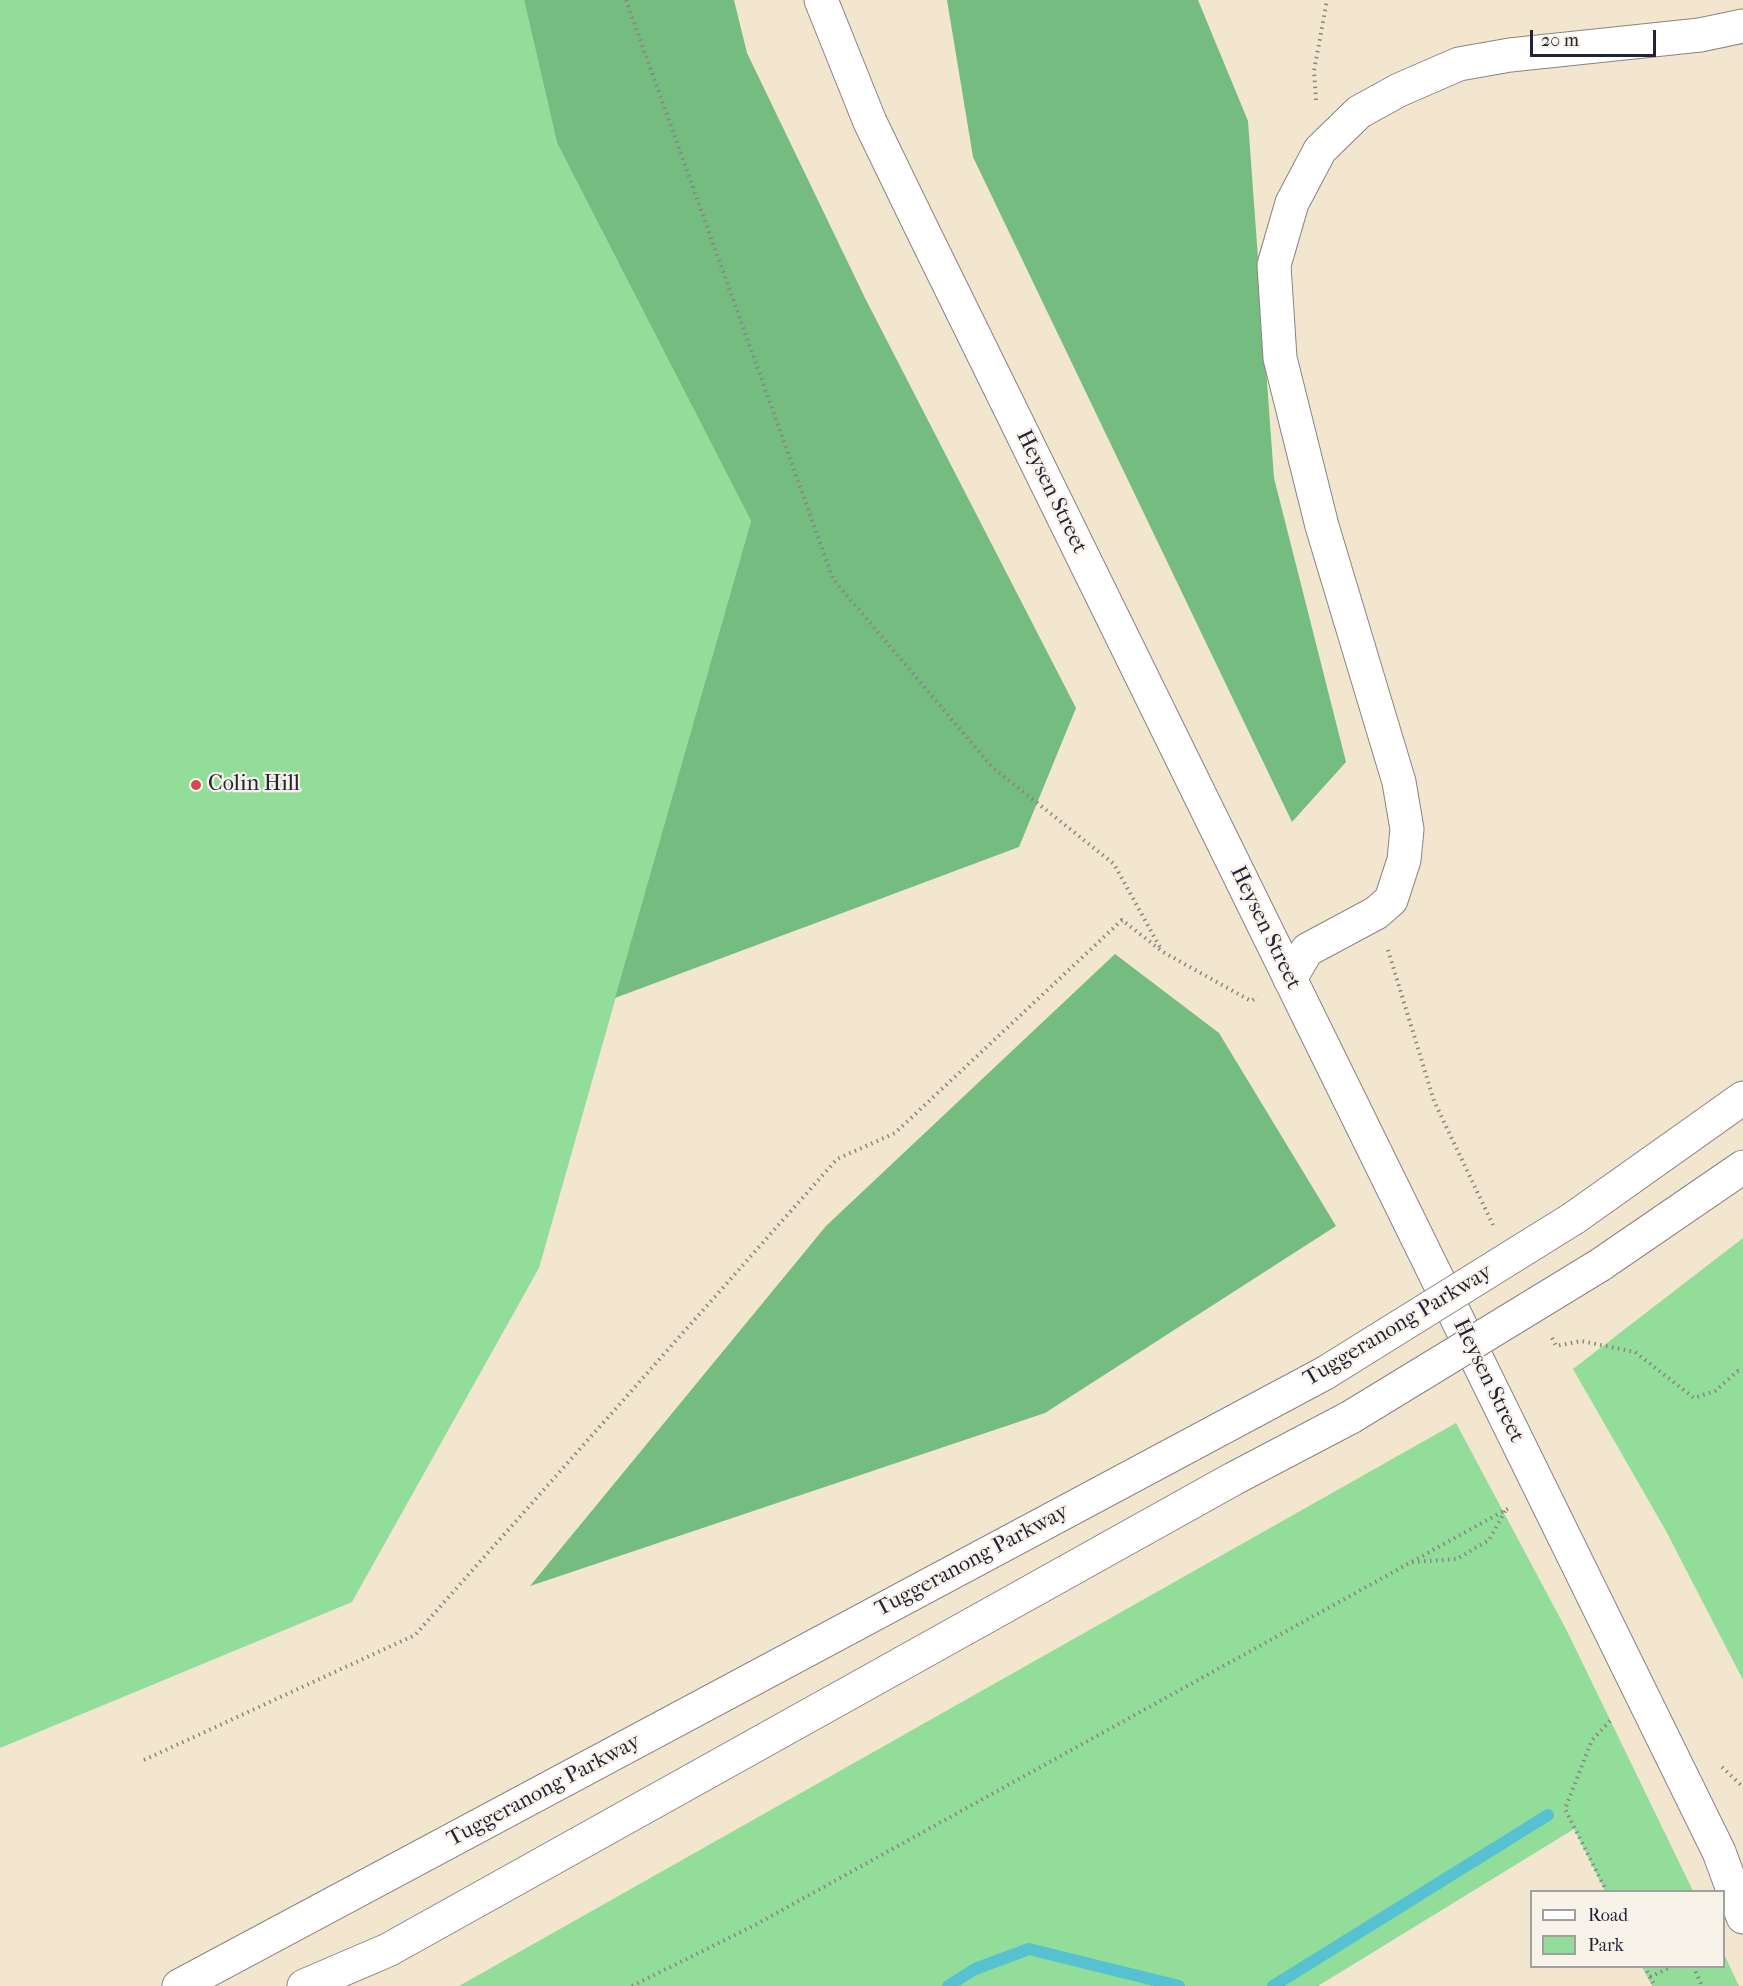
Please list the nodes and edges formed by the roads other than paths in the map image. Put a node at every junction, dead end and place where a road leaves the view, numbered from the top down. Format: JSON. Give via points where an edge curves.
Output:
{"nodes":[{"id":1,"x":821,"y":0,"type":"edge"},
{"id":2,"x":1743,"y":26,"type":"edge"},
{"id":3,"x":1290,"y":979,"type":"junction"},
{"id":4,"x":1743,"y":1098,"type":"edge"},
{"id":5,"x":1743,"y":1167,"type":"edge"},
{"id":6,"x":1719,"y":1852,"type":"junction"},
{"id":7,"x":1743,"y":1878,"type":"edge"},
{"id":8,"x":1743,"y":1917,"type":"edge"},
{"id":9,"x":178,"y":1986,"type":"edge"},
{"id":10,"x":304,"y":1986,"type":"edge"}],
"edges":[{"from":1,"to":3,"type":"main road","name":"Heysen Street","via":[[870,122]]},
{"from":2,"to":3,"type":"main road","via":[[1700,35],[1510,54],[1459,64],[1359,112],[1320,150],[1292,203],[1274,265],[1280,358],[1322,526],[1399,782],[1407,829],[1404,860],[1390,900],[1377,914],[1307,950]]},
{"from":3,"to":6,"type":"main road","name":"Heysen Street"},
{"from":4,"to":9,"type":"main road","name":"Tuggeranong Parkway","bridge":true,"via":[[1574,1218],[1325,1373]]},
{"from":5,"to":10,"type":"main road","bridge":true,"via":[[1600,1265],[1351,1417],[388,1950]]},
{"from":6,"to":7,"type":"main road","name":"Heysen Street"},
{"from":6,"to":8,"type":"main road","name":"Heysen Street"}]}
